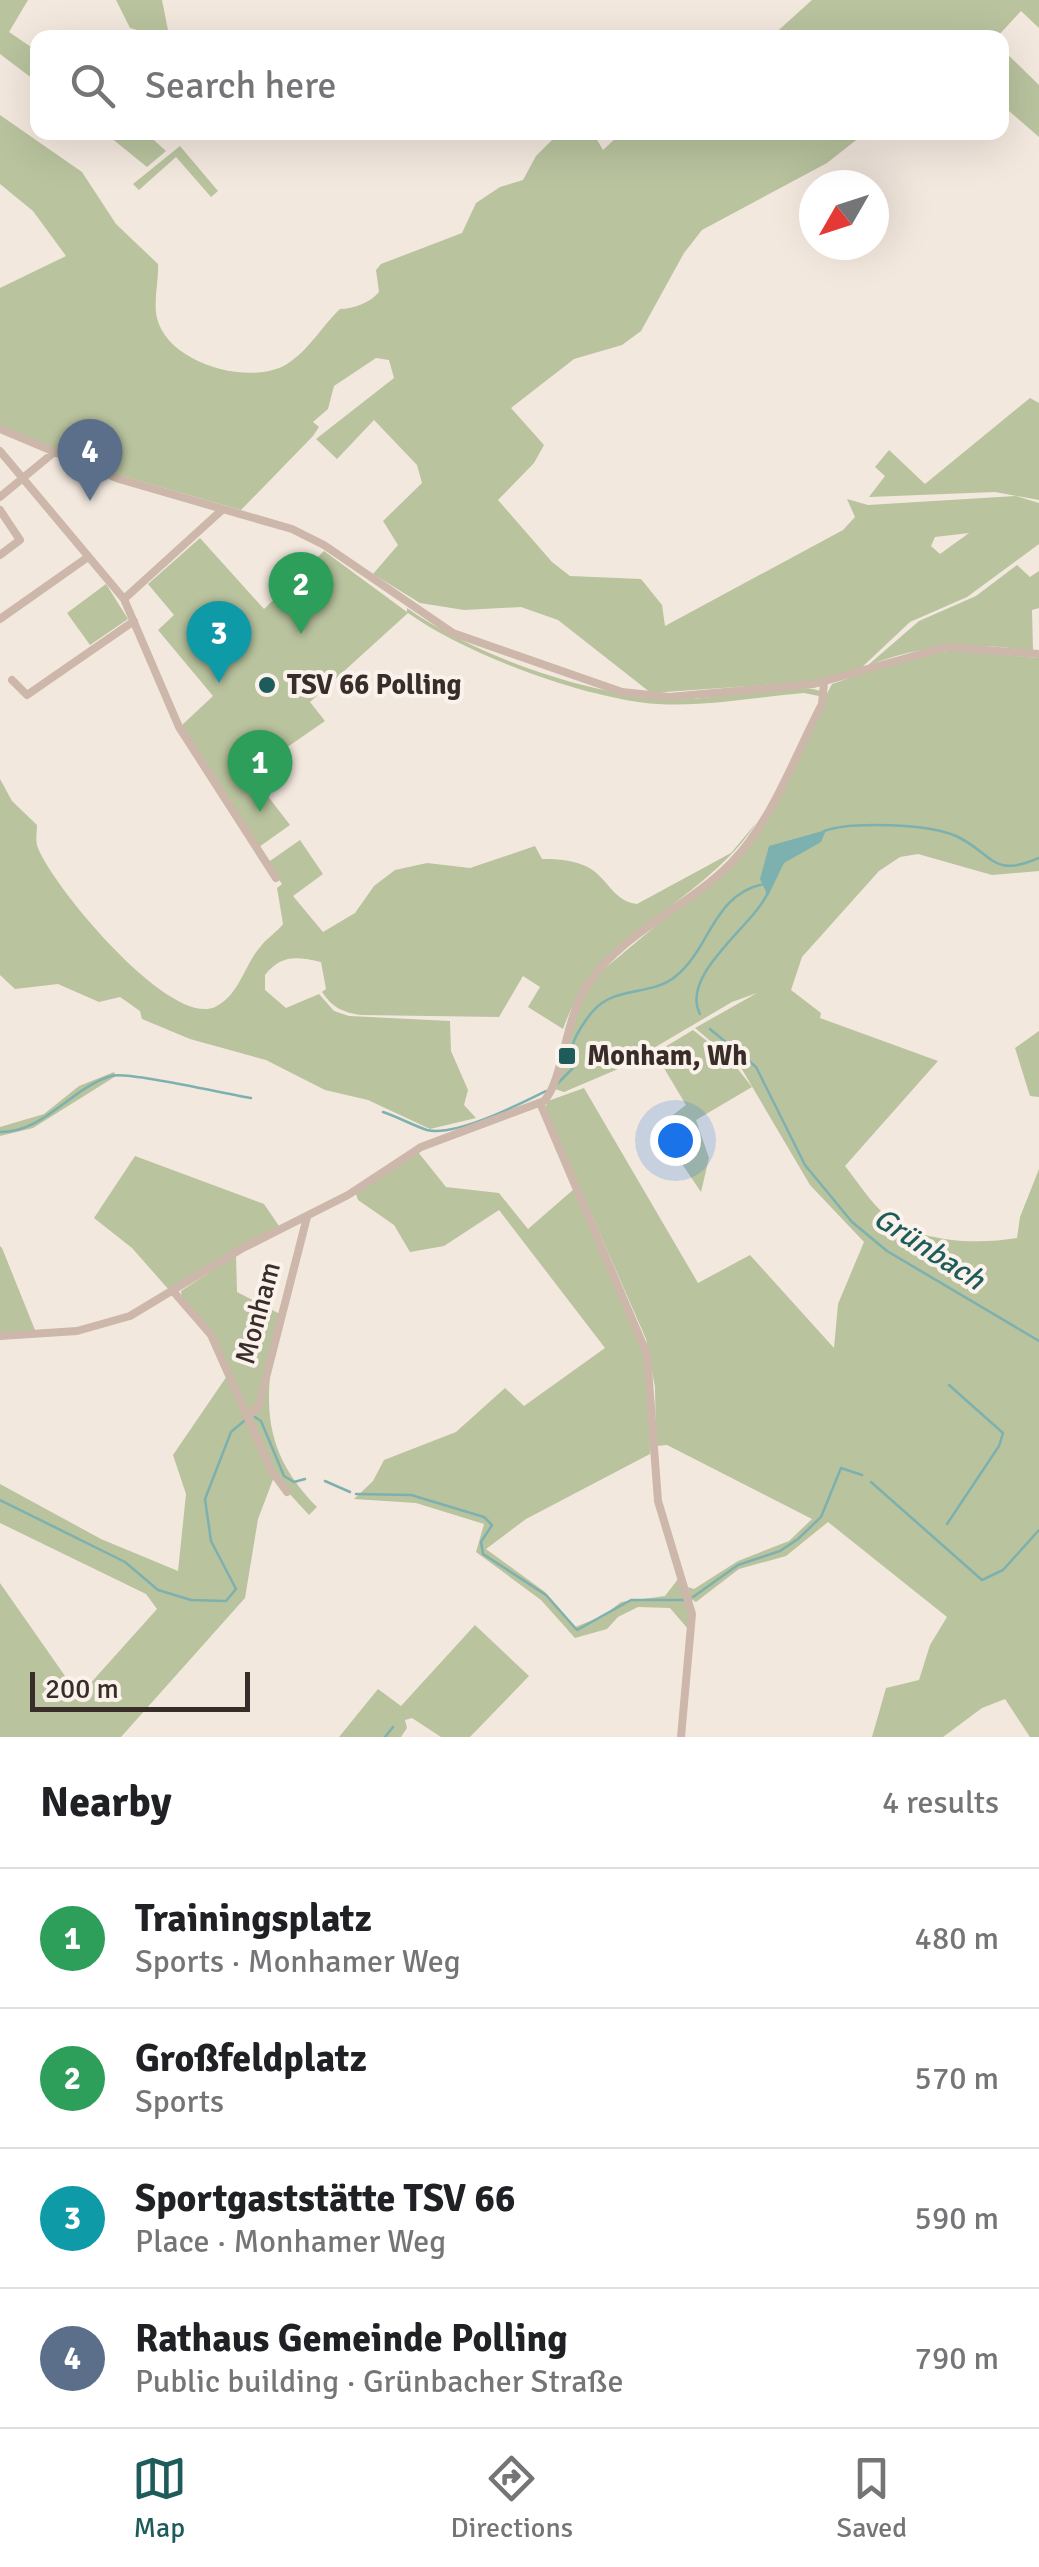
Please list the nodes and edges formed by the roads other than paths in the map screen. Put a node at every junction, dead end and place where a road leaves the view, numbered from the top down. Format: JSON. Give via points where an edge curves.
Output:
{"nodes":[{"id":1,"x":0,"y":429,"type":"edge"},
{"id":2,"x":0,"y":451,"type":"edge"},
{"id":3,"x":52,"y":454,"type":"junction"},
{"id":4,"x":24,"y":480,"type":"junction"},
{"id":5,"x":0,"y":497,"type":"edge"},
{"id":6,"x":223,"y":509,"type":"junction"},
{"id":7,"x":0,"y":510,"type":"edge"},
{"id":8,"x":0,"y":555,"type":"edge"},
{"id":9,"x":88,"y":557,"type":"junction"},
{"id":10,"x":124,"y":600,"type":"junction"},
{"id":11,"x":0,"y":619,"type":"edge"},
{"id":12,"x":134,"y":620,"type":"junction"},
{"id":13,"x":1039,"y":654,"type":"edge"},
{"id":14,"x":12,"y":680,"type":"dead end"},
{"id":15,"x":824,"y":683,"type":"junction"},
{"id":16,"x":276,"y":878,"type":"dead end"},
{"id":17,"x":540,"y":1103,"type":"junction"},
{"id":18,"x":307,"y":1216,"type":"junction"},
{"id":19,"x":173,"y":1291,"type":"junction"},
{"id":20,"x":0,"y":1336,"type":"edge"},
{"id":21,"x":248,"y":1418,"type":"junction"},
{"id":22,"x":288,"y":1492,"type":"dead end"},
{"id":23,"x":682,"y":1737,"type":"edge"}],
"edges":[{"from":1,"to":3,"type":"street"},
{"from":2,"to":4,"type":"street"},
{"from":3,"to":4,"type":"street"},
{"from":3,"to":6,"type":"street"},
{"from":4,"to":5,"type":"street"},
{"from":4,"to":9,"type":"street"},
{"from":6,"to":10,"type":"street"},
{"from":6,"to":15,"type":"street","via":[[305,535],[482,647],[622,692],[669,697]]},
{"from":7,"to":8,"type":"street","via":[[20,540]]},
{"from":9,"to":10,"type":"street"},
{"from":9,"to":11,"type":"street"},
{"from":10,"to":12,"type":"street"},
{"from":12,"to":14,"type":"street","via":[[26,695]]},
{"from":12,"to":16,"type":"street","via":[[179,727]]},
{"from":13,"to":15,"type":"street","via":[[946,647]]},
{"from":15,"to":17,"type":"street","via":[[822,704],[740,852],[618,950],[589,982],[567,1025],[553,1086]]},
{"from":17,"to":18,"type":"street","via":[[430,1142]]},
{"from":17,"to":23,"type":"street","via":[[647,1354],[658,1502],[692,1614]]},
{"from":18,"to":19,"type":"street"},
{"from":18,"to":21,"type":"street","name":"Monham","via":[[259,1405]]},
{"from":19,"to":20,"type":"street","via":[[95,1327]]},
{"from":19,"to":21,"type":"street","name":"Monham","via":[[211,1335]]},
{"from":21,"to":22,"type":"street","name":"Monham"}]}
